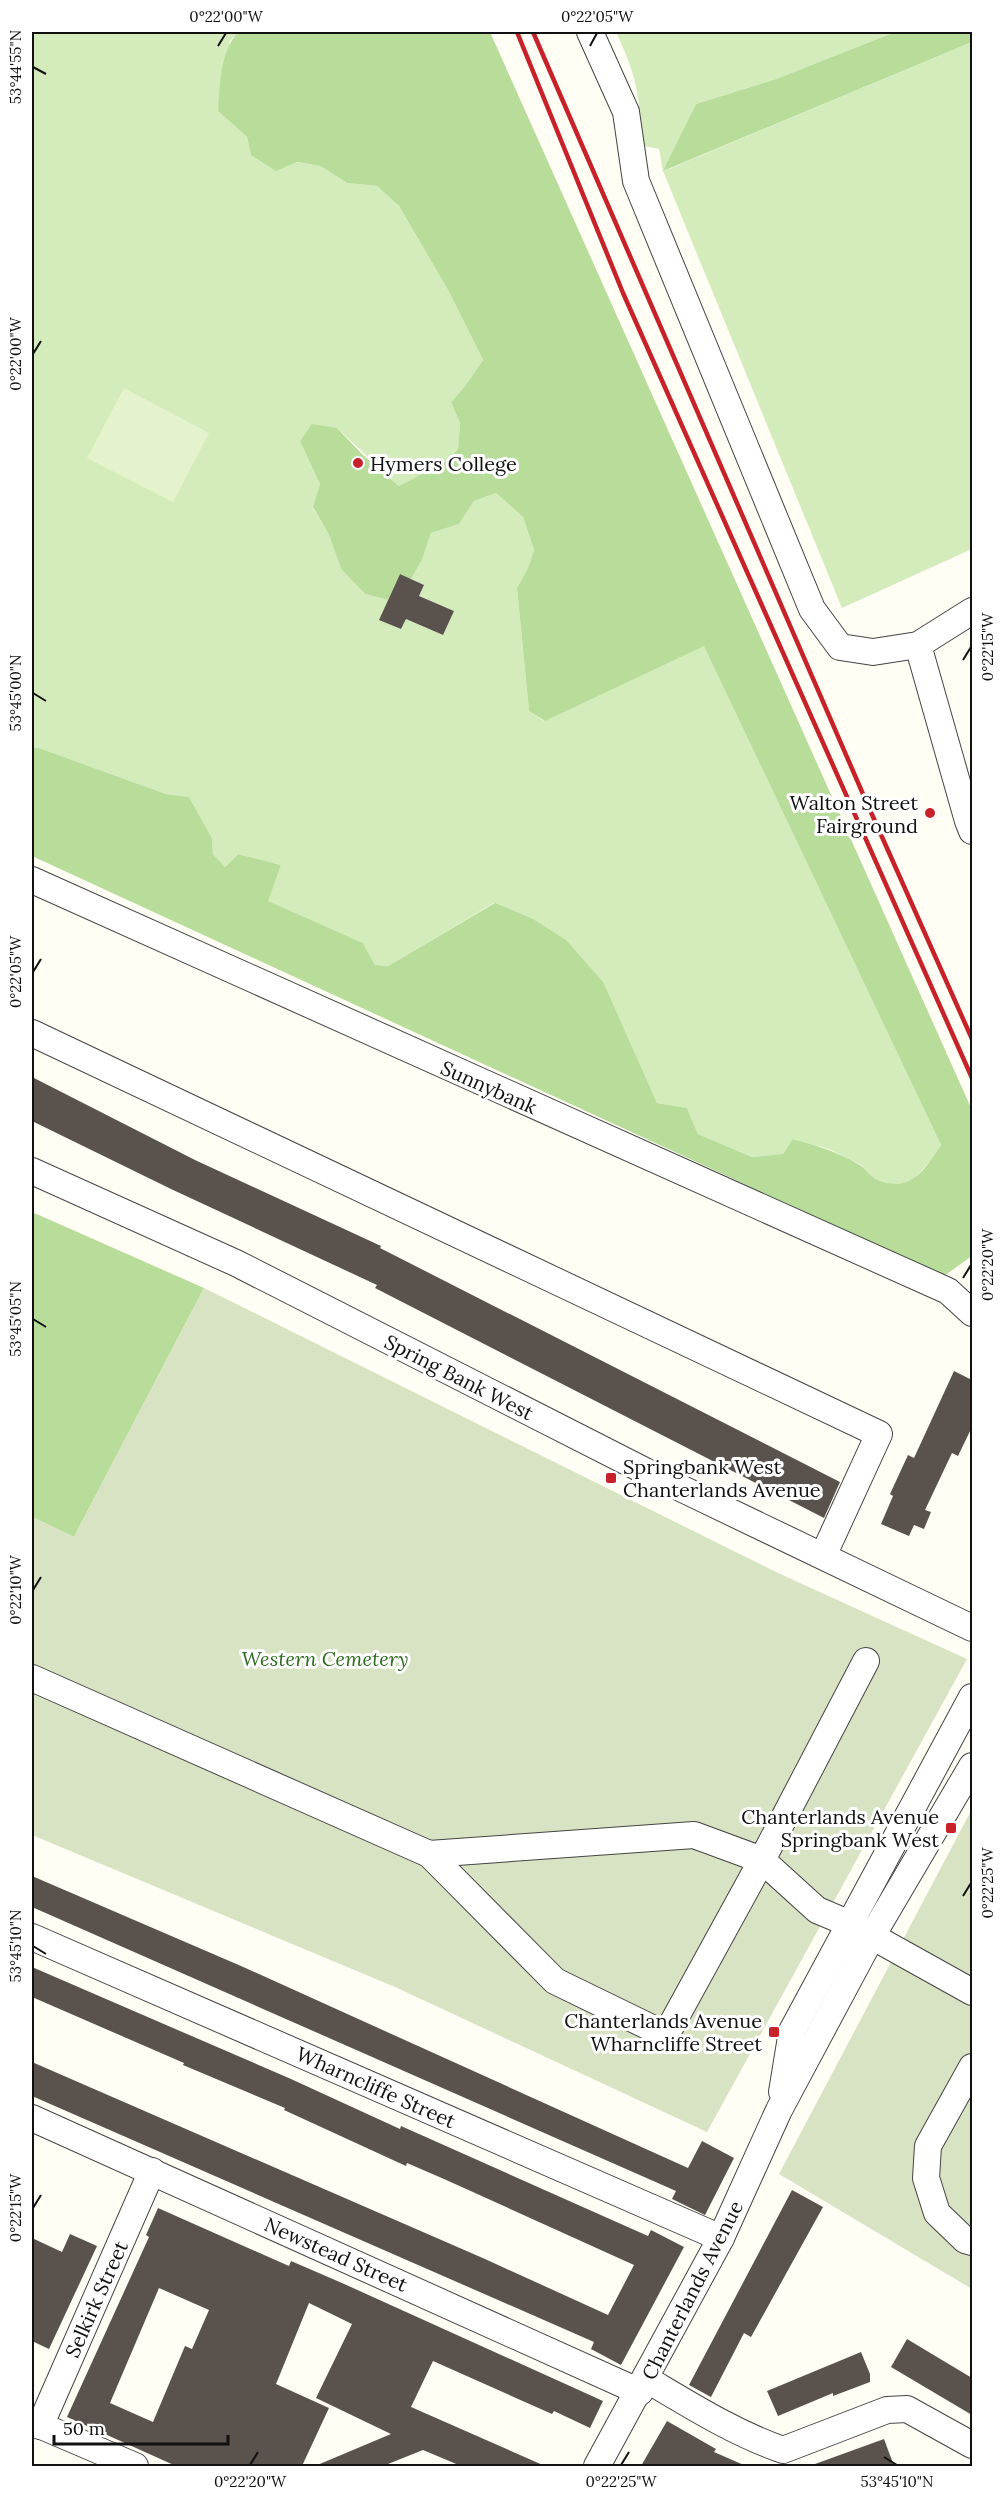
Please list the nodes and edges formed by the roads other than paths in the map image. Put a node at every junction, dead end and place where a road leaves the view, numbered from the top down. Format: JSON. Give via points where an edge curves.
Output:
{"nodes":[{"id":1,"x":590,"y":32,"type":"edge"},
{"id":2,"x":972,"y":611,"type":"edge"},
{"id":3,"x":918,"y":645,"type":"junction"},
{"id":4,"x":971,"y":825,"type":"edge"},
{"id":5,"x":32,"y":880,"type":"edge"},
{"id":6,"x":32,"y":1033,"type":"edge"},
{"id":7,"x":32,"y":1171,"type":"edge"},
{"id":8,"x":972,"y":1313,"type":"edge"},
{"id":9,"x":823,"y":1556,"type":"junction"},
{"id":10,"x":885,"y":1586,"type":"junction"},
{"id":11,"x":972,"y":1609,"type":"edge"},
{"id":12,"x":972,"y":1628,"type":"edge"},
{"id":13,"x":866,"y":1661,"type":"dead end"},
{"id":14,"x":32,"y":1678,"type":"edge"},
{"id":15,"x":972,"y":1697,"type":"edge"},
{"id":16,"x":972,"y":1766,"type":"edge"},
{"id":17,"x":429,"y":1854,"type":"junction"},
{"id":18,"x":762,"y":1860,"type":"junction"},
{"id":19,"x":850,"y":1924,"type":"junction"},
{"id":20,"x":872,"y":1936,"type":"junction"},
{"id":21,"x":32,"y":1937,"type":"edge"},
{"id":22,"x":972,"y":1992,"type":"edge"},
{"id":23,"x":972,"y":2067,"type":"edge"},
{"id":24,"x":779,"y":2110,"type":"junction"},
{"id":25,"x":32,"y":2118,"type":"edge"},
{"id":26,"x":152,"y":2171,"type":"junction"},
{"id":27,"x":720,"y":2238,"type":"junction"},
{"id":28,"x":972,"y":2242,"type":"edge"},
{"id":29,"x":643,"y":2385,"type":"junction"},
{"id":30,"x":36,"y":2424,"type":"edge"},
{"id":31,"x":972,"y":2445,"type":"edge"},
{"id":32,"x":135,"y":2466,"type":"edge"},
{"id":33,"x":597,"y":2466,"type":"edge"}],
"edges":[{"from":1,"to":3,"type":"street","via":[[626,112],[636,181],[812,609],[840,647],[873,652]]},
{"from":2,"to":3,"type":"street"},
{"from":3,"to":4,"type":"street"},
{"from":5,"to":8,"type":"street","name":"Sunnybank","via":[[948,1291]]},
{"from":6,"to":9,"type":"street","via":[[879,1434]]},
{"from":7,"to":9,"type":"street","name":"Spring Bank West","via":[[236,1263],[645,1471]]},
{"from":9,"to":10,"type":"street","name":"Spring Bank West"},
{"from":10,"to":11,"type":"street","name":"Spring Bank West"},
{"from":10,"to":12,"type":"street","name":"Spring Bank West"},
{"from":13,"to":18,"type":"street"},
{"from":14,"to":17,"type":"street"},
{"from":15,"to":19,"type":"street","name":"Chanterlands Avenue"},
{"from":16,"to":20,"type":"street","name":"Chanterlands Avenue"},
{"from":17,"to":18,"type":"street","via":[[694,1835]]},
{"from":17,"to":18,"type":"street","via":[[555,1981],[666,2036]]},
{"from":18,"to":19,"type":"street","via":[[818,1910]]},
{"from":19,"to":20,"type":"street"},
{"from":19,"to":24,"type":"street","name":"Chanterlands Avenue","via":[[792,2031]]},
{"from":20,"to":22,"type":"street"},
{"from":20,"to":24,"type":"street","name":"Chanterlands Avenue"},
{"from":21,"to":27,"type":"street","name":"Wharncliffe Street"},
{"from":23,"to":28,"type":"street","via":[[928,2146],[926,2178],[938,2212],[965,2240]]},
{"from":24,"to":27,"type":"street","name":"Chanterlands Avenue"},
{"from":25,"to":26,"type":"street","name":"Newstead Street"},
{"from":26,"to":29,"type":"street","name":"Newstead Street"},
{"from":26,"to":30,"type":"street","name":"Selkirk Street"},
{"from":27,"to":29,"type":"street","name":"Chanterlands Avenue"},
{"from":29,"to":31,"type":"street","name":"Newstead Street","via":[[754,2440],[783,2450],[887,2410],[907,2409]]},
{"from":29,"to":33,"type":"street","name":"Chanterlands Avenue"},
{"from":30,"to":32,"type":"street"}]}
